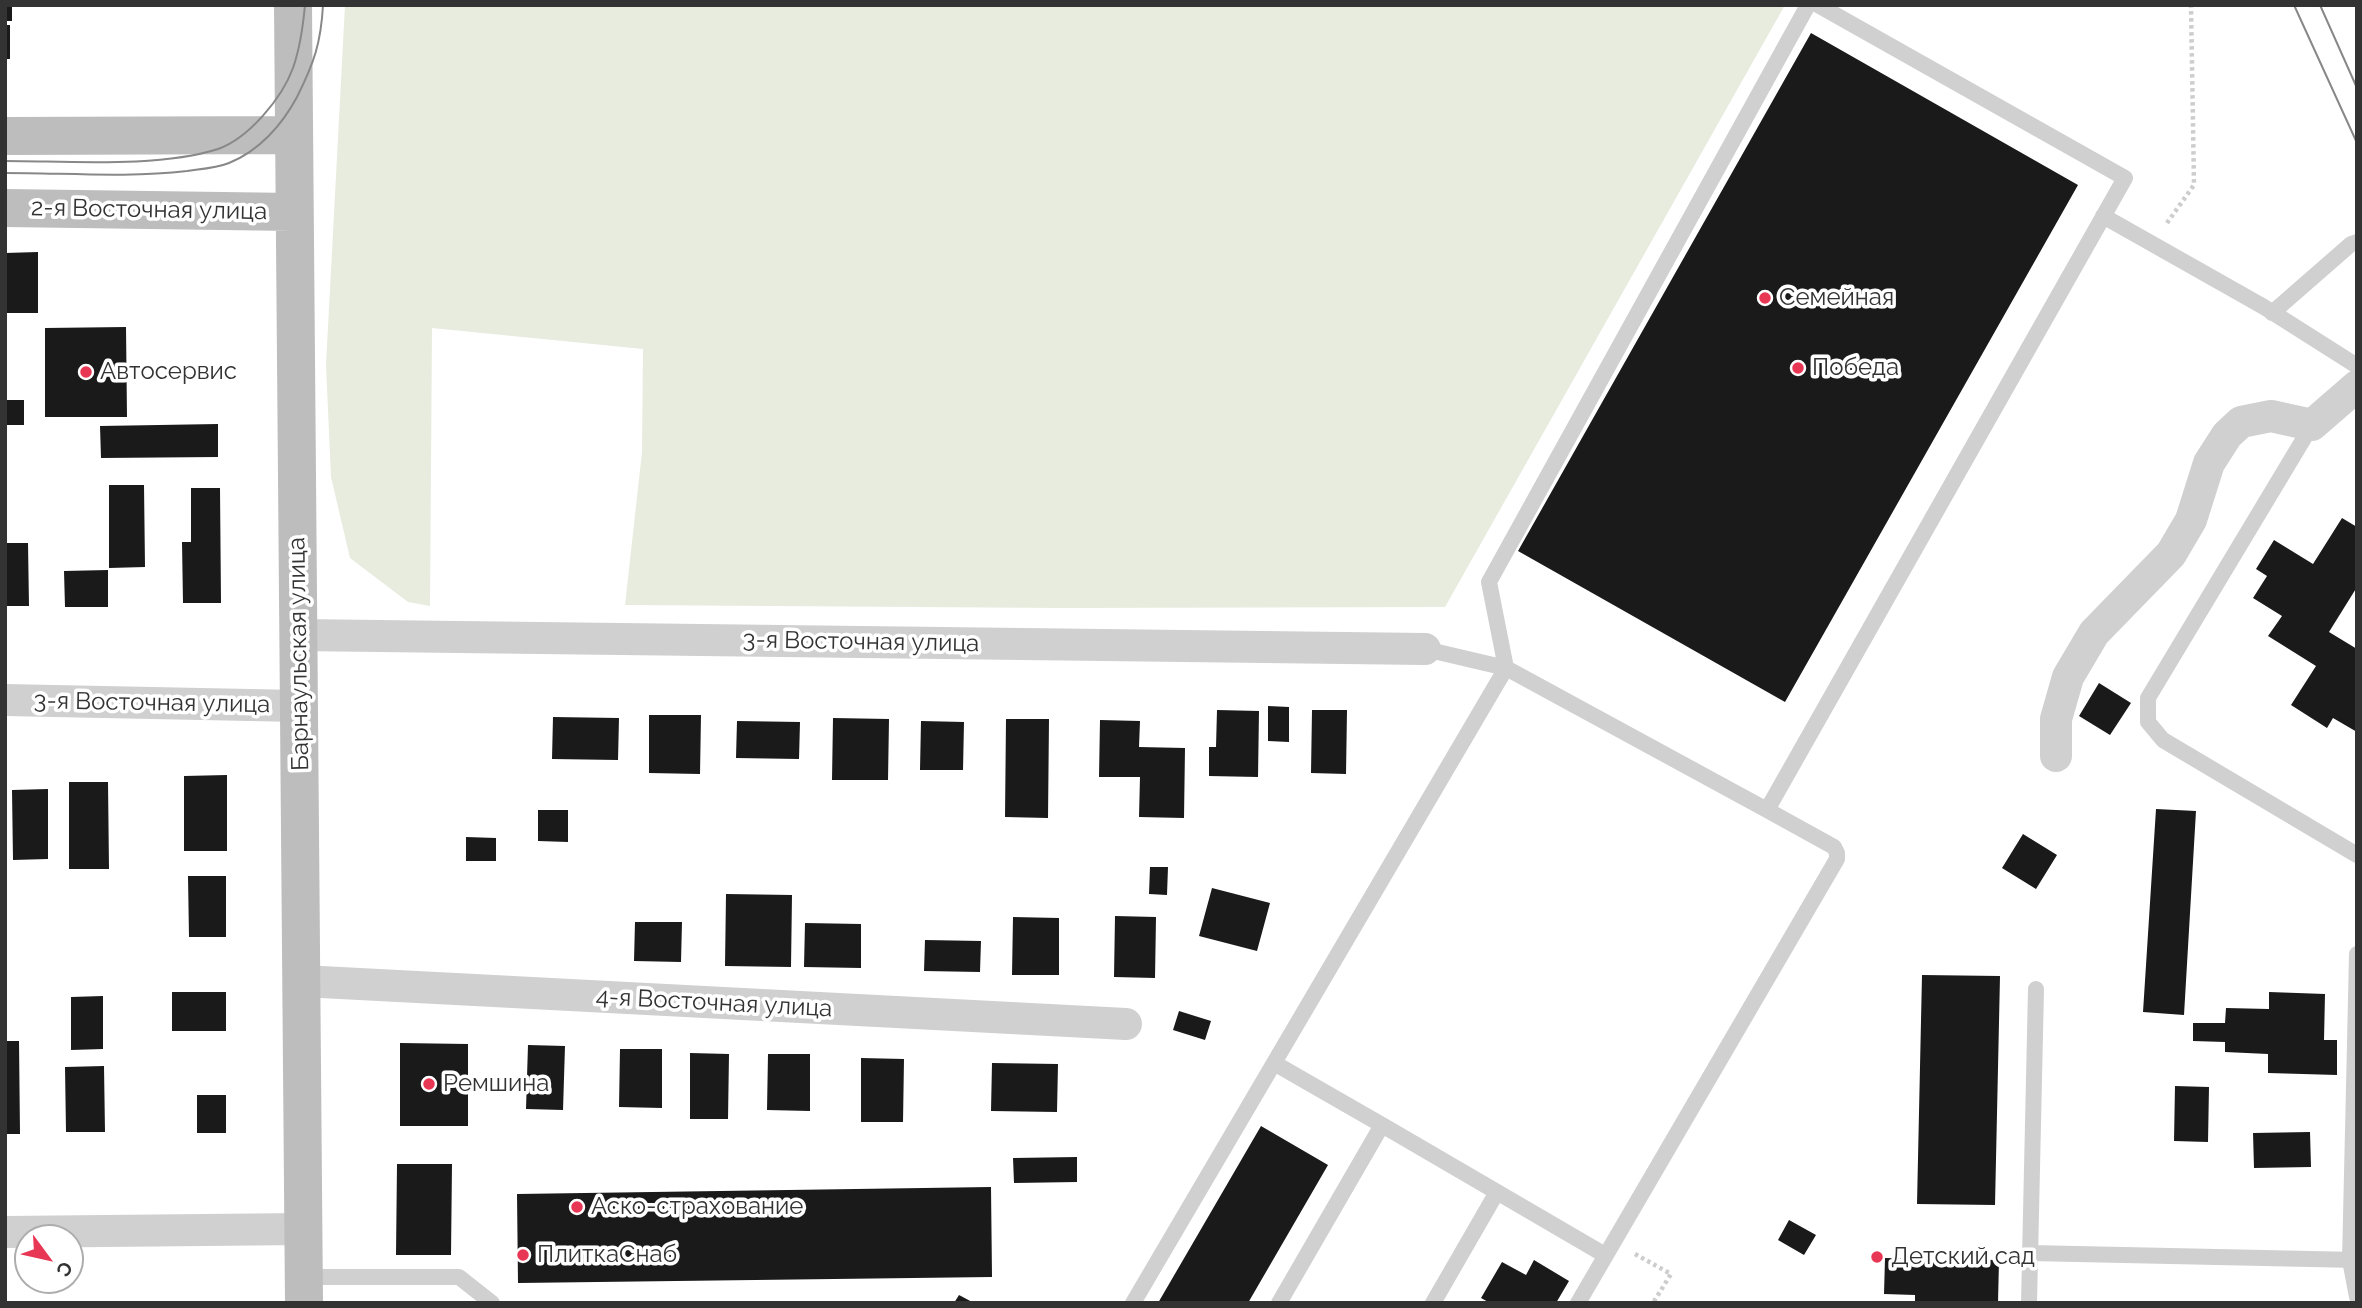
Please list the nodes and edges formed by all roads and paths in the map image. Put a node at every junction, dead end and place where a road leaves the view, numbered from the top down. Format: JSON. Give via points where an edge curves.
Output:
{"nodes":[{"id":1,"x":293,"y":5,"type":"edge"},
{"id":2,"x":1808,"y":5,"type":"edge"},
{"id":3,"x":1818,"y":5,"type":"edge"},
{"id":4,"x":2191,"y":5,"type":"edge"},
{"id":5,"x":293,"y":135,"type":"junction"},
{"id":6,"x":5,"y":136,"type":"edge"},
{"id":7,"x":5,"y":208,"type":"edge"},
{"id":8,"x":294,"y":212,"type":"junction"},
{"id":9,"x":2103,"y":216,"type":"junction"},
{"id":10,"x":2357,"y":242,"type":"edge"},
{"id":11,"x":2153,"y":244,"type":"junction"},
{"id":12,"x":2272,"y":313,"type":"junction"},
{"id":13,"x":2357,"y":366,"type":"edge"},
{"id":14,"x":2357,"y":386,"type":"edge"},
{"id":15,"x":2312,"y":425,"type":"junction"},
{"id":16,"x":298,"y":635,"type":"junction"},
{"id":17,"x":1425,"y":649,"type":"joint"},
{"id":18,"x":1506,"y":668,"type":"junction"},
{"id":19,"x":5,"y":700,"type":"edge"},
{"id":20,"x":299,"y":706,"type":"junction"},
{"id":21,"x":2056,"y":756,"type":"dead end"},
{"id":22,"x":1767,"y":810,"type":"junction"},
{"id":23,"x":2357,"y":855,"type":"edge"},
{"id":24,"x":2357,"y":954,"type":"edge"},
{"id":25,"x":302,"y":981,"type":"junction"},
{"id":26,"x":2036,"y":989,"type":"dead end"},
{"id":27,"x":1126,"y":1024,"type":"dead end"},
{"id":28,"x":1274,"y":1063,"type":"junction"},
{"id":29,"x":2355,"y":1088,"type":"edge"},
{"id":30,"x":1382,"y":1125,"type":"junction"},
{"id":31,"x":1497,"y":1192,"type":"junction"},
{"id":32,"x":304,"y":1229,"type":"junction"},
{"id":33,"x":5,"y":1232,"type":"edge"},
{"id":34,"x":1609,"y":1249,"type":"junction"},
{"id":35,"x":2030,"y":1253,"type":"junction"},
{"id":36,"x":2353,"y":1260,"type":"edge"},
{"id":37,"x":304,"y":1290,"type":"edge"},
{"id":38,"x":2357,"y":1297,"type":"edge"},
{"id":39,"x":492,"y":1303,"type":"edge"},
{"id":40,"x":1133,"y":1303,"type":"edge"},
{"id":41,"x":1279,"y":1303,"type":"edge"},
{"id":42,"x":1433,"y":1303,"type":"edge"},
{"id":43,"x":1577,"y":1303,"type":"edge"},
{"id":44,"x":1653,"y":1303,"type":"edge"},
{"id":45,"x":2029,"y":1303,"type":"edge"}],
"edges":[{"from":1,"to":5,"type":"main road","name":"Барнаульская улица"},
{"from":2,"to":18,"type":"lane","via":[[1489,582]]},
{"from":3,"to":9,"type":"lane","via":[[2125,178]]},
{"from":4,"to":11,"type":"path","via":[[2194,185]]},
{"from":5,"to":6,"type":"main road"},
{"from":5,"to":8,"type":"main road","name":"Барнаульская улица"},
{"from":7,"to":8,"type":"main road","name":"2-я Восточная улица"},
{"from":8,"to":16,"type":"main road","name":"Барнаульская улица"},
{"from":9,"to":11,"type":"lane"},
{"from":9,"to":22,"type":"lane"},
{"from":10,"to":12,"type":"lane"},
{"from":11,"to":12,"type":"lane"},
{"from":12,"to":13,"type":"lane"},
{"from":14,"to":15,"type":"street"},
{"from":15,"to":21,"type":"street","via":[[2271,416],[2241,422],[2227,435],[2209,463],[2191,520],[2171,554],[2094,633],[2068,677],[2056,719]]},
{"from":15,"to":23,"type":"lane","via":[[2148,698],[2148,722],[2163,740]]},
{"from":16,"to":17,"type":"street","name":"3-я Восточная улица"},
{"from":16,"to":20,"type":"main road","name":"Барнаульская улица"},
{"from":17,"to":18,"type":"lane"},
{"from":18,"to":22,"type":"lane"},
{"from":18,"to":28,"type":"lane"},
{"from":19,"to":20,"type":"street","name":"3-я Восточная улица"},
{"from":20,"to":25,"type":"main road","name":"Барнаульская улица"},
{"from":22,"to":34,"type":"lane","via":[[1834,847],[1837,859]]},
{"from":24,"to":29,"type":"lane"},
{"from":25,"to":27,"type":"street","name":"4-я Восточная улица"},
{"from":25,"to":32,"type":"main road","name":"Барнаульская улица"},
{"from":26,"to":35,"type":"lane"},
{"from":28,"to":30,"type":"lane"},
{"from":28,"to":40,"type":"lane"},
{"from":29,"to":36,"type":"lane"},
{"from":30,"to":31,"type":"lane"},
{"from":30,"to":41,"type":"lane"},
{"from":31,"to":34,"type":"lane"},
{"from":31,"to":42,"type":"lane"},
{"from":32,"to":33,"type":"street"},
{"from":32,"to":37,"type":"main road","name":"Барнаульская улица"},
{"from":34,"to":43,"type":"lane"},
{"from":34,"to":44,"type":"path","via":[[1671,1274]]},
{"from":35,"to":36,"type":"lane"},
{"from":35,"to":45,"type":"lane"},
{"from":36,"to":38,"type":"lane"},
{"from":37,"to":39,"type":"lane","via":[[458,1277]]}]}
